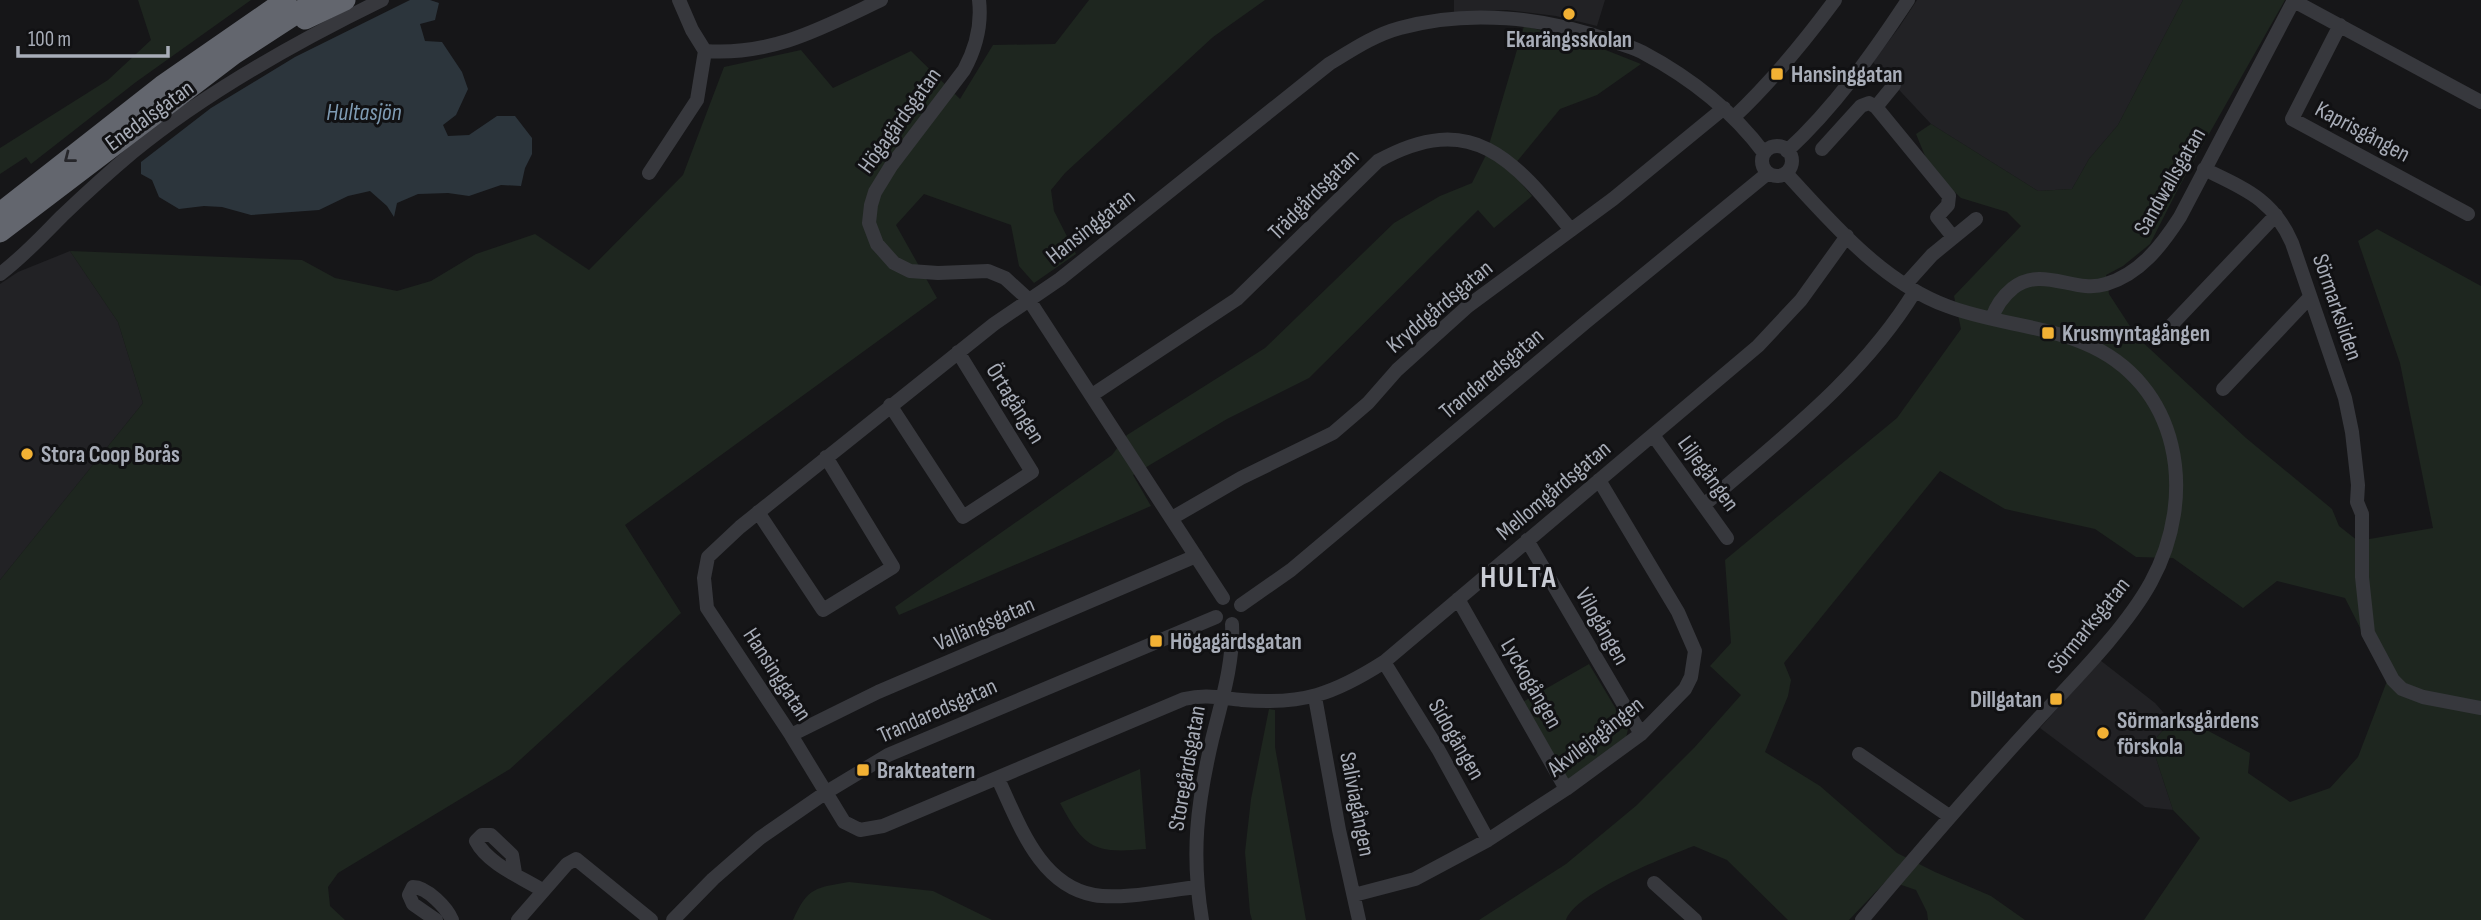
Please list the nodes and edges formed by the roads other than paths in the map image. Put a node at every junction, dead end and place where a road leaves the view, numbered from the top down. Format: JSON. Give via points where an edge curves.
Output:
{"nodes":[{"id":1,"x":264,"y":0,"type":"edge"},
{"id":2,"x":286,"y":0,"type":"edge"},
{"id":3,"x":317,"y":0,"type":"edge"},
{"id":4,"x":345,"y":0,"type":"edge"},
{"id":5,"x":382,"y":0,"type":"edge"},
{"id":6,"x":679,"y":0,"type":"edge"},
{"id":7,"x":881,"y":0,"type":"edge"},
{"id":8,"x":979,"y":0,"type":"edge"},
{"id":9,"x":1835,"y":0,"type":"edge"},
{"id":10,"x":1908,"y":0,"type":"edge"},
{"id":11,"x":2294,"y":0,"type":"edge"},
{"id":12,"x":2340,"y":26,"type":"junction"},
{"id":13,"x":705,"y":51,"type":"junction"},
{"id":14,"x":234,"y":54,"type":"junction"},
{"id":15,"x":1894,"y":85,"type":"dead end"},
{"id":16,"x":162,"y":86,"type":"junction"},
{"id":17,"x":2481,"y":102,"type":"edge"},
{"id":18,"x":1876,"y":107,"type":"junction"},
{"id":19,"x":1729,"y":113,"type":"junction"},
{"id":20,"x":1822,"y":149,"type":"dead end"},
{"id":21,"x":1787,"y":151,"type":"junction"},
{"id":22,"x":1765,"y":153,"type":"junction"},
{"id":23,"x":2204,"y":169,"type":"junction"},
{"id":24,"x":649,"y":173,"type":"dead end"},
{"id":25,"x":1768,"y":173,"type":"junction"},
{"id":26,"x":1786,"y":173,"type":"junction"},
{"id":27,"x":0,"y":213,"type":"edge"},
{"id":28,"x":2468,"y":214,"type":"dead end"},
{"id":29,"x":2276,"y":215,"type":"junction"},
{"id":30,"x":1976,"y":219,"type":"dead end"},
{"id":31,"x":1571,"y":230,"type":"junction"},
{"id":32,"x":0,"y":232,"type":"edge"},
{"id":33,"x":1847,"y":236,"type":"junction"},
{"id":34,"x":1953,"y":237,"type":"junction"},
{"id":35,"x":0,"y":274,"type":"edge"},
{"id":36,"x":1910,"y":288,"type":"junction"},
{"id":37,"x":2310,"y":297,"type":"junction"},
{"id":38,"x":1029,"y":300,"type":"junction"},
{"id":39,"x":1992,"y":318,"type":"junction"},
{"id":40,"x":2161,"y":336,"type":"dead end"},
{"id":41,"x":957,"y":352,"type":"junction"},
{"id":42,"x":2223,"y":389,"type":"dead end"},
{"id":43,"x":1092,"y":395,"type":"junction"},
{"id":44,"x":890,"y":405,"type":"junction"},
{"id":45,"x":1653,"y":435,"type":"junction"},
{"id":46,"x":827,"y":457,"type":"junction"},
{"id":47,"x":1599,"y":480,"type":"junction"},
{"id":48,"x":1704,"y":505,"type":"junction"},
{"id":49,"x":758,"y":512,"type":"junction"},
{"id":50,"x":1172,"y":518,"type":"junction"},
{"id":51,"x":1727,"y":538,"type":"dead end"},
{"id":52,"x":1527,"y":540,"type":"junction"},
{"id":53,"x":1196,"y":556,"type":"junction"},
{"id":54,"x":1223,"y":598,"type":"junction"},
{"id":55,"x":1458,"y":599,"type":"junction"},
{"id":56,"x":1241,"y":605,"type":"junction"},
{"id":57,"x":1216,"y":617,"type":"junction"},
{"id":58,"x":1232,"y":624,"type":"junction"},
{"id":59,"x":1384,"y":662,"type":"junction"},
{"id":60,"x":1222,"y":696,"type":"junction"},
{"id":61,"x":1315,"y":697,"type":"junction"},
{"id":62,"x":2481,"y":708,"type":"edge"},
{"id":63,"x":1641,"y":734,"type":"junction"},
{"id":64,"x":791,"y":735,"type":"junction"},
{"id":65,"x":1859,"y":754,"type":"dead end"},
{"id":66,"x":998,"y":779,"type":"junction"},
{"id":67,"x":1566,"y":789,"type":"junction"},
{"id":68,"x":825,"y":793,"type":"junction"},
{"id":69,"x":1949,"y":816,"type":"junction"},
{"id":70,"x":1488,"y":839,"type":"junction"},
{"id":71,"x":515,"y":873,"type":"dead end"},
{"id":72,"x":1654,"y":883,"type":"dead end"},
{"id":73,"x":1197,"y":887,"type":"junction"},
{"id":74,"x":542,"y":891,"type":"junction"},
{"id":75,"x":1354,"y":895,"type":"junction"},
{"id":76,"x":436,"y":920,"type":"edge"},
{"id":77,"x":452,"y":920,"type":"edge"},
{"id":78,"x":518,"y":920,"type":"edge"},
{"id":79,"x":651,"y":920,"type":"edge"},
{"id":80,"x":673,"y":920,"type":"edge"},
{"id":81,"x":1202,"y":920,"type":"edge"},
{"id":82,"x":1359,"y":920,"type":"edge"},
{"id":83,"x":1695,"y":920,"type":"edge"},
{"id":84,"x":1862,"y":920,"type":"edge"}],
"edges":[{"from":1,"to":16,"type":"highway"},
{"from":2,"to":16,"type":"highway"},
{"from":3,"to":14,"type":"highway"},
{"from":4,"to":14,"type":"highway"},
{"from":5,"to":35,"type":"street","name":"Enedalsgatan","via":[[216,93],[136,150]]},
{"from":6,"to":13,"type":"street"},
{"from":7,"to":13,"type":"street","via":[[775,46]]},
{"from":8,"to":38,"type":"street","name":"Högagärdsgatan","via":[[972,54],[875,192],[869,223],[877,244],[894,263],[910,271],[988,271],[1005,278]]},
{"from":9,"to":19,"type":"street","name":"Kryddgårdsgatan","via":[[1768,84]]},
{"from":10,"to":21,"type":"street","via":[[1838,94]]},
{"from":11,"to":12,"type":"street"},
{"from":11,"to":23,"type":"street","name":"Sandwallsgatan"},
{"from":12,"to":17,"type":"street"},
{"from":12,"to":28,"type":"street","name":"Kaprisgången","via":[[2292,119]]},
{"from":13,"to":24,"type":"street","via":[[697,100]]},
{"from":14,"to":32,"type":"highway"},
{"from":15,"to":18,"type":"street"},
{"from":16,"to":27,"type":"highway","one_way":true},
{"from":18,"to":20,"type":"street","via":[[1869,103],[1861,106]]},
{"from":18,"to":34,"type":"street","via":[[1946,193],[1950,201],[1937,217]]},
{"from":19,"to":22,"type":"street","name":"Hansinggatan"},
{"from":19,"to":31,"type":"street","name":"Kryddgårdsgatan"},
{"from":19,"to":38,"type":"street","name":"Hansinggatan","via":[[1703,90],[1640,51],[1585,32],[1502,18],[1448,19],[1400,28],[1362,43],[1329,64]]},
{"from":21,"to":22,"type":"street","via":[[1775,147]]},
{"from":21,"to":26,"type":"street","via":[[1791,162]]},
{"from":22,"to":25,"type":"street","via":[[1762,164]]},
{"from":23,"to":29,"type":"street","name":"Sörmarksliden","via":[[2259,197]]},
{"from":23,"to":39,"type":"street","name":"Sandwallsgatan","via":[[2161,246],[2138,267],[2105,285],[2050,278],[2022,282],[2006,294]]},
{"from":25,"to":26,"type":"street"},
{"from":25,"to":56,"type":"street","name":"Trandaredsgatan","via":[[1291,570]]},
{"from":26,"to":33,"type":"street","name":"Sörmarksgatan"},
{"from":29,"to":37,"type":"street","name":"Sörmarksliden","via":[[2292,243]]},
{"from":29,"to":40,"type":"street"},
{"from":30,"to":34,"type":"street"},
{"from":31,"to":43,"type":"street","name":"Trädgårdsgatan","via":[[1525,176],[1484,146],[1427,140],[1402,148],[1378,161],[1237,299]]},
{"from":31,"to":50,"type":"street","name":"Kryddgårdsgatan","via":[[1468,306],[1334,433]]},
{"from":33,"to":36,"type":"street","name":"Sörmarksgatan"},
{"from":33,"to":45,"type":"street","name":"Mellomgårdsgatan","via":[[1801,300],[1758,346]]},
{"from":34,"to":36,"type":"street"},
{"from":36,"to":39,"type":"street","name":"Sörmarksgatan","via":[[1948,307]]},
{"from":36,"to":48,"type":"street","via":[[1857,368]]},
{"from":37,"to":42,"type":"street"},
{"from":37,"to":62,"type":"street","name":"Sörmarksliden","via":[[2345,398],[2362,514],[2368,633],[2402,689]]},
{"from":38,"to":41,"type":"street","name":"Hansinggatan"},
{"from":38,"to":43,"type":"street","name":"Högagärdsgatan"},
{"from":39,"to":69,"type":"street","name":"Sörmarksgatan","via":[[2084,343],[2116,361],[2141,383],[2172,442],[2178,488],[2164,552],[2137,603]]},
{"from":41,"to":44,"type":"street","name":"Hansinggatan"},
{"from":41,"to":44,"type":"street","name":"Örtagången","via":[[1032,472],[962,517]]},
{"from":43,"to":50,"type":"street","name":"Högagärdsgatan"},
{"from":44,"to":46,"type":"street","name":"Hansinggatan"},
{"from":45,"to":47,"type":"street","name":"Mellomgårdsgatan"},
{"from":45,"to":48,"type":"street","name":"Liljegången"},
{"from":46,"to":49,"type":"street","name":"Hansinggatan"},
{"from":46,"to":49,"type":"street","via":[[893,567],[823,610]]},
{"from":47,"to":52,"type":"street","name":"Mellomgårdsgatan"},
{"from":47,"to":63,"type":"street","name":"Akvilejagången","via":[[1678,612],[1695,651],[1685,688]]},
{"from":48,"to":51,"type":"street","name":"Liljegången"},
{"from":49,"to":64,"type":"street","name":"Hansinggatan","via":[[708,557],[704,588],[708,608]]},
{"from":50,"to":53,"type":"street","name":"Högagärdsgatan"},
{"from":52,"to":55,"type":"street","name":"Mellomgårdsgatan"},
{"from":52,"to":63,"type":"street","name":"Vilogången"},
{"from":53,"to":54,"type":"street","name":"Högagärdsgatan"},
{"from":53,"to":64,"type":"street","name":"Vallängsgatan","via":[[878,692]]},
{"from":54,"to":56,"type":"street","via":[[1233,597]]},
{"from":54,"to":57,"type":"street","via":[[1216,606]]},
{"from":55,"to":59,"type":"street","name":"Mellomgårdsgatan"},
{"from":55,"to":67,"type":"street","name":"Lyckogången"},
{"from":56,"to":58,"type":"street","via":[[1241,617]]},
{"from":57,"to":58,"type":"street"},
{"from":57,"to":68,"type":"street","name":"Trandaredsgatan","via":[[923,739]]},
{"from":58,"to":60,"type":"street","name":"Storegårdsgatan"},
{"from":59,"to":61,"type":"street","name":"Mellomgårdsgatan"},
{"from":59,"to":70,"type":"street","name":"Sidogången"},
{"from":60,"to":61,"type":"street","name":"Mellomgårdsgatan","via":[[1278,702]]},
{"from":60,"to":66,"type":"street","name":"Mellomgårdsgatan","via":[[1184,699]]},
{"from":60,"to":73,"type":"street","name":"Storegårdsgatan","via":[[1198,811]]},
{"from":61,"to":75,"type":"street","name":"Saliviagången"},
{"from":63,"to":67,"type":"street","name":"Akvilejagången"},
{"from":64,"to":68,"type":"street","name":"Hansinggatan"},
{"from":65,"to":69,"type":"street"},
{"from":66,"to":68,"type":"street","name":"Mellomgårdsgatan","via":[[870,830],[845,822]]},
{"from":66,"to":73,"type":"street","via":[[1030,844],[1065,884],[1095,895]]},
{"from":67,"to":70,"type":"street","name":"Akvilejagången"},
{"from":68,"to":80,"type":"street","name":"Trandaredsgatan","via":[[745,850]]},
{"from":69,"to":84,"type":"street","name":"Sörmarksgatan"},
{"from":70,"to":75,"type":"street","name":"Akvilejagången","via":[[1415,879]]},
{"from":71,"to":74,"type":"street"},
{"from":72,"to":83,"type":"street"},
{"from":73,"to":81,"type":"street","name":"Storegårdsgatan"},
{"from":74,"to":78,"type":"street"},
{"from":74,"to":79,"type":"street","via":[[576,859]]},
{"from":75,"to":82,"type":"street","name":"Saliviagången"},
{"from":76,"to":77,"type":"street","via":[[413,904],[409,895],[413,887],[420,887],[449,911]]}]}
